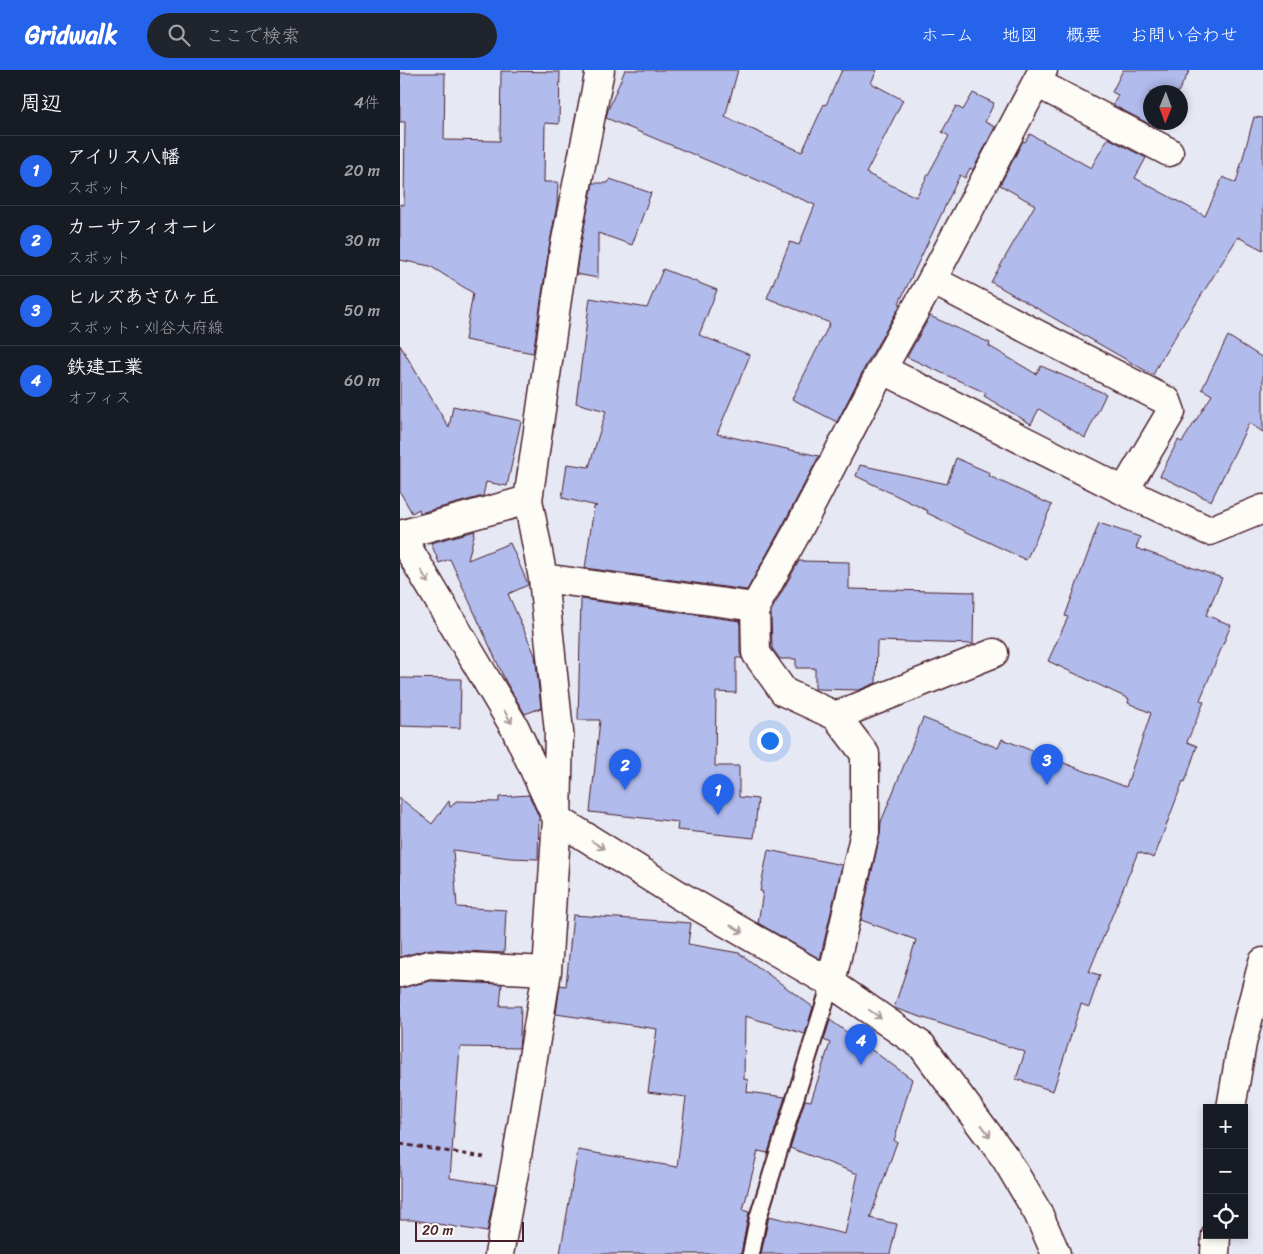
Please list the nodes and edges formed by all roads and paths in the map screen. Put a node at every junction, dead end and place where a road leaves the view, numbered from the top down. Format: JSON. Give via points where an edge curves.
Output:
{"nodes":[{"id":1,"x":600,"y":70,"type":"edge"},
{"id":2,"x":1040,"y":76,"type":"edge"},
{"id":3,"x":1169,"y":152,"type":"dead end"},
{"id":4,"x":932,"y":280,"type":"junction"},
{"id":5,"x":882,"y":368,"type":"junction"},
{"id":6,"x":1124,"y":491,"type":"junction"},
{"id":7,"x":528,"y":500,"type":"junction"},
{"id":8,"x":1263,"y":509,"type":"edge"},
{"id":9,"x":400,"y":535,"type":"edge"},
{"id":10,"x":543,"y":578,"type":"junction"},
{"id":11,"x":755,"y":607,"type":"junction"},
{"id":12,"x":994,"y":653,"type":"dead end"},
{"id":13,"x":836,"y":716,"type":"junction"},
{"id":14,"x":556,"y":819,"type":"junction"},
{"id":15,"x":1263,"y":962,"type":"edge"},
{"id":16,"x":547,"y":971,"type":"junction"},
{"id":17,"x":400,"y":973,"type":"edge"},
{"id":18,"x":831,"y":983,"type":"junction"},
{"id":19,"x":1232,"y":1104,"type":"edge"},
{"id":20,"x":400,"y":1144,"type":"edge"},
{"id":21,"x":516,"y":1162,"type":"junction"},
{"id":22,"x":1216,"y":1239,"type":"edge"},
{"id":23,"x":499,"y":1254,"type":"edge"},
{"id":24,"x":751,"y":1254,"type":"edge"},
{"id":25,"x":1056,"y":1254,"type":"edge"},
{"id":26,"x":1215,"y":1254,"type":"edge"}],
"edges":[{"from":1,"to":7,"type":"street","via":[[564,250]]},
{"from":2,"to":3,"type":"street"},
{"from":2,"to":4,"type":"street"},
{"from":4,"to":5,"type":"street"},
{"from":4,"to":6,"type":"street","via":[[1167,401],[1171,412]]},
{"from":5,"to":6,"type":"street"},
{"from":5,"to":11,"type":"street"},
{"from":6,"to":8,"type":"street","via":[[1209,531]]},
{"from":7,"to":9,"type":"street"},
{"from":7,"to":10,"type":"street"},
{"from":9,"to":14,"type":"street","one_way":true,"via":[[515,728]]},
{"from":10,"to":11,"type":"street"},
{"from":10,"to":14,"type":"street","via":[[559,732]]},
{"from":11,"to":13,"type":"street","via":[[756,653],[784,692]]},
{"from":12,"to":13,"type":"street"},
{"from":13,"to":18,"type":"street","via":[[865,754],[865,832]]},
{"from":14,"to":16,"type":"street"},
{"from":14,"to":18,"type":"street","one_way":true},
{"from":15,"to":19,"type":"street","via":[[1242,1043]]},
{"from":16,"to":17,"type":"street","via":[[428,965]]},
{"from":16,"to":21,"type":"street"},
{"from":18,"to":24,"type":"lane","via":[[758,1218]]},
{"from":18,"to":25,"type":"street","one_way":true,"via":[[922,1046],[1006,1159],[1038,1213]]},
{"from":20,"to":21,"type":"path"},
{"from":21,"to":23,"type":"street"},
{"from":22,"to":26,"type":"street"}]}
